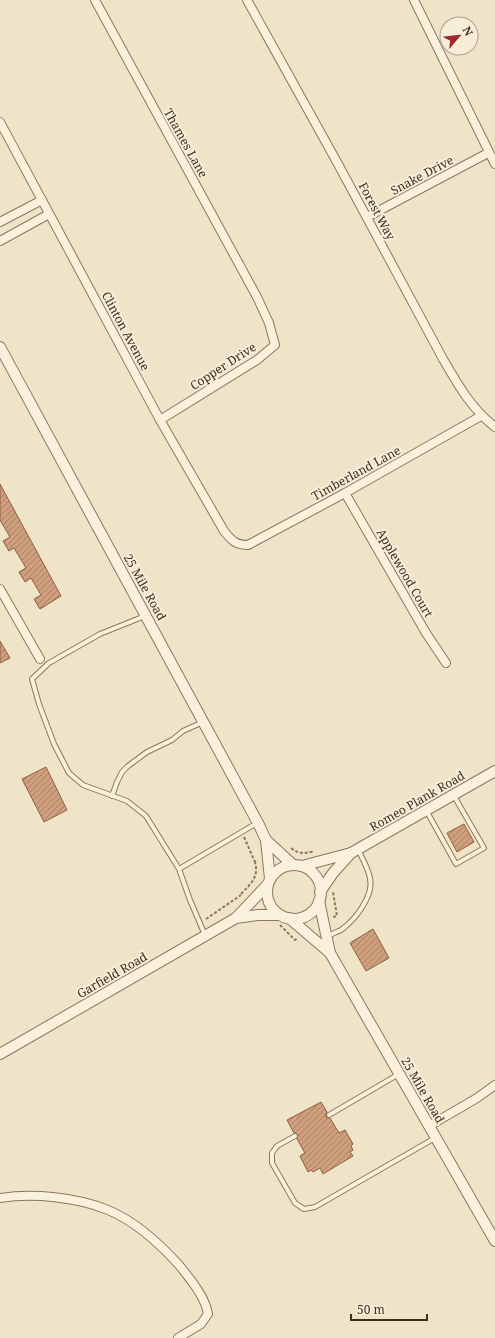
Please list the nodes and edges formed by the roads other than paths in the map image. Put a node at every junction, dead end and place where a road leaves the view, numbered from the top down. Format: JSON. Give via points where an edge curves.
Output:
{"nodes":[{"id":1,"x":95,"y":0,"type":"edge"},
{"id":2,"x":247,"y":0,"type":"edge"},
{"id":3,"x":414,"y":0,"type":"edge"},
{"id":4,"x":0,"y":122,"type":"edge"},
{"id":5,"x":488,"y":153,"type":"junction"},
{"id":6,"x":495,"y":164,"type":"edge"},
{"id":7,"x":42,"y":200,"type":"junction"},
{"id":8,"x":50,"y":214,"type":"junction"},
{"id":9,"x":367,"y":217,"type":"junction"},
{"id":10,"x":0,"y":222,"type":"edge"},
{"id":11,"x":0,"y":241,"type":"edge"},
{"id":12,"x":257,"y":298,"type":"joint"},
{"id":13,"x":0,"y":347,"type":"edge"},
{"id":14,"x":481,"y":416,"type":"junction"},
{"id":15,"x":160,"y":420,"type":"junction"},
{"id":16,"x":495,"y":426,"type":"edge"},
{"id":17,"x":346,"y":493,"type":"junction"},
{"id":18,"x":239,"y":545,"type":"joint"},
{"id":19,"x":1,"y":594,"type":"edge"},
{"id":20,"x":146,"y":615,"type":"junction"},
{"id":21,"x":40,"y":659,"type":"dead end"},
{"id":22,"x":446,"y":663,"type":"dead end"},
{"id":23,"x":203,"y":721,"type":"junction"},
{"id":24,"x":495,"y":771,"type":"edge"},
{"id":25,"x":454,"y":794,"type":"junction"},
{"id":26,"x":112,"y":796,"type":"junction"},
{"id":27,"x":426,"y":810,"type":"junction"},
{"id":28,"x":258,"y":823,"type":"junction"},
{"id":29,"x":266,"y":840,"type":"junction"},
{"id":30,"x":354,"y":851,"type":"junction"},
{"id":31,"x":298,"y":865,"type":"junction"},
{"id":32,"x":179,"y":870,"type":"junction"},
{"id":33,"x":269,"y":881,"type":"junction"},
{"id":34,"x":320,"y":897,"type":"junction"},
{"id":35,"x":236,"y":918,"type":"junction"},
{"id":36,"x":282,"y":919,"type":"junction"},
{"id":37,"x":206,"y":936,"type":"junction"},
{"id":38,"x":327,"y":937,"type":"junction"},
{"id":39,"x":330,"y":953,"type":"junction"},
{"id":40,"x":0,"y":1054,"type":"edge"},
{"id":41,"x":399,"y":1074,"type":"junction"},
{"id":42,"x":495,"y":1085,"type":"edge"},
{"id":43,"x":329,"y":1115,"type":"dead end"},
{"id":44,"x":429,"y":1126,"type":"junction"},
{"id":45,"x":296,"y":1136,"type":"dead end"},
{"id":46,"x":436,"y":1138,"type":"junction"},
{"id":47,"x":0,"y":1198,"type":"edge"},
{"id":48,"x":495,"y":1241,"type":"edge"},
{"id":49,"x":178,"y":1338,"type":"edge"}],
"edges":[{"from":1,"to":12,"type":"street","name":"Thames Lane"},
{"from":2,"to":9,"type":"street","name":"Forest Way"},
{"from":3,"to":5,"type":"street"},
{"from":4,"to":7,"type":"street","name":"Clinton Avenue"},
{"from":5,"to":6,"type":"street"},
{"from":5,"to":9,"type":"street","name":"Snake Drive"},
{"from":7,"to":8,"type":"street","name":"Clinton Avenue"},
{"from":7,"to":10,"type":"street"},
{"from":8,"to":11,"type":"street"},
{"from":8,"to":15,"type":"street","name":"Clinton Avenue"},
{"from":9,"to":14,"type":"street","name":"Forest Way","via":[[443,360],[461,391]]},
{"from":12,"to":15,"type":"street","name":"Copper Drive","via":[[269,323],[275,345],[257,360]]},
{"from":13,"to":20,"type":"street","name":"25 Mile Road"},
{"from":14,"to":16,"type":"street","name":"Forest Way"},
{"from":14,"to":17,"type":"street","name":"Timberland Lane"},
{"from":15,"to":18,"type":"street","name":"Clinton Avenue","via":[[224,531]]},
{"from":17,"to":18,"type":"street","name":"Timberland Lane","via":[[248,545]]},
{"from":17,"to":22,"type":"street","name":"Applewood Court","via":[[426,633]]},
{"from":19,"to":21,"type":"street"},
{"from":20,"to":23,"type":"street","name":"25 Mile Road"},
{"from":20,"to":26,"type":"lane","via":[[100,634],[55,659],[32,679],[54,744],[69,773],[83,785]]},
{"from":23,"to":26,"type":"lane","via":[[147,752],[128,766],[122,772]]},
{"from":23,"to":28,"type":"street","name":"25 Mile Road"},
{"from":24,"to":25,"type":"street","name":"Romeo Plank Road"},
{"from":25,"to":27,"type":"street","name":"Romeo Plank Road"},
{"from":25,"to":27,"type":"lane","via":[[484,848],[456,864]]},
{"from":26,"to":32,"type":"lane","via":[[127,801],[146,816]]},
{"from":27,"to":30,"type":"street","name":"Romeo Plank Road"},
{"from":28,"to":29,"type":"street","name":"25 Mile Road"},
{"from":28,"to":32,"type":"lane"},
{"from":29,"to":31,"type":"street","name":"25 Mile Road"},
{"from":29,"to":33,"type":"street","name":"25 Mile Road"},
{"from":30,"to":31,"type":"street","name":"Romeo Plank Road"},
{"from":30,"to":34,"type":"street","name":"Romeo Plank Road","via":[[333,873]]},
{"from":30,"to":38,"type":"lane","via":[[370,879],[370,891],[352,919],[341,930]]},
{"from":31,"to":33,"type":"street","via":[[285,866]]},
{"from":31,"to":34,"type":"street","via":[[315,876],[319,884]]},
{"from":32,"to":37,"type":"lane"},
{"from":33,"to":35,"type":"street","name":"Garfield Road"},
{"from":33,"to":36,"type":"street","via":[[268,901]]},
{"from":34,"to":36,"type":"street","via":[[314,909],[307,915]]},
{"from":34,"to":38,"type":"street","name":"25 Mile Road"},
{"from":35,"to":36,"type":"street","name":"Garfield Road","via":[[258,915]]},
{"from":35,"to":37,"type":"street","name":"Garfield Road"},
{"from":36,"to":39,"type":"street","name":"25 Mile Road"},
{"from":37,"to":40,"type":"street","name":"Garfield Road"},
{"from":38,"to":39,"type":"street","name":"25 Mile Road"},
{"from":39,"to":41,"type":"street","name":"25 Mile Road"},
{"from":41,"to":43,"type":"lane"},
{"from":41,"to":44,"type":"street","name":"25 Mile Road"},
{"from":42,"to":44,"type":"street"},
{"from":44,"to":46,"type":"street","name":"25 Mile Road"},
{"from":45,"to":46,"type":"lane","via":[[277,1146],[272,1154],[272,1163],[295,1203],[304,1209],[315,1207]]},
{"from":46,"to":48,"type":"street","name":"25 Mile Road"},
{"from":47,"to":49,"type":"street","via":[[40,1196],[74,1200],[107,1210],[130,1222],[162,1247],[189,1276],[207,1306],[208,1314],[201,1324]]}]}
